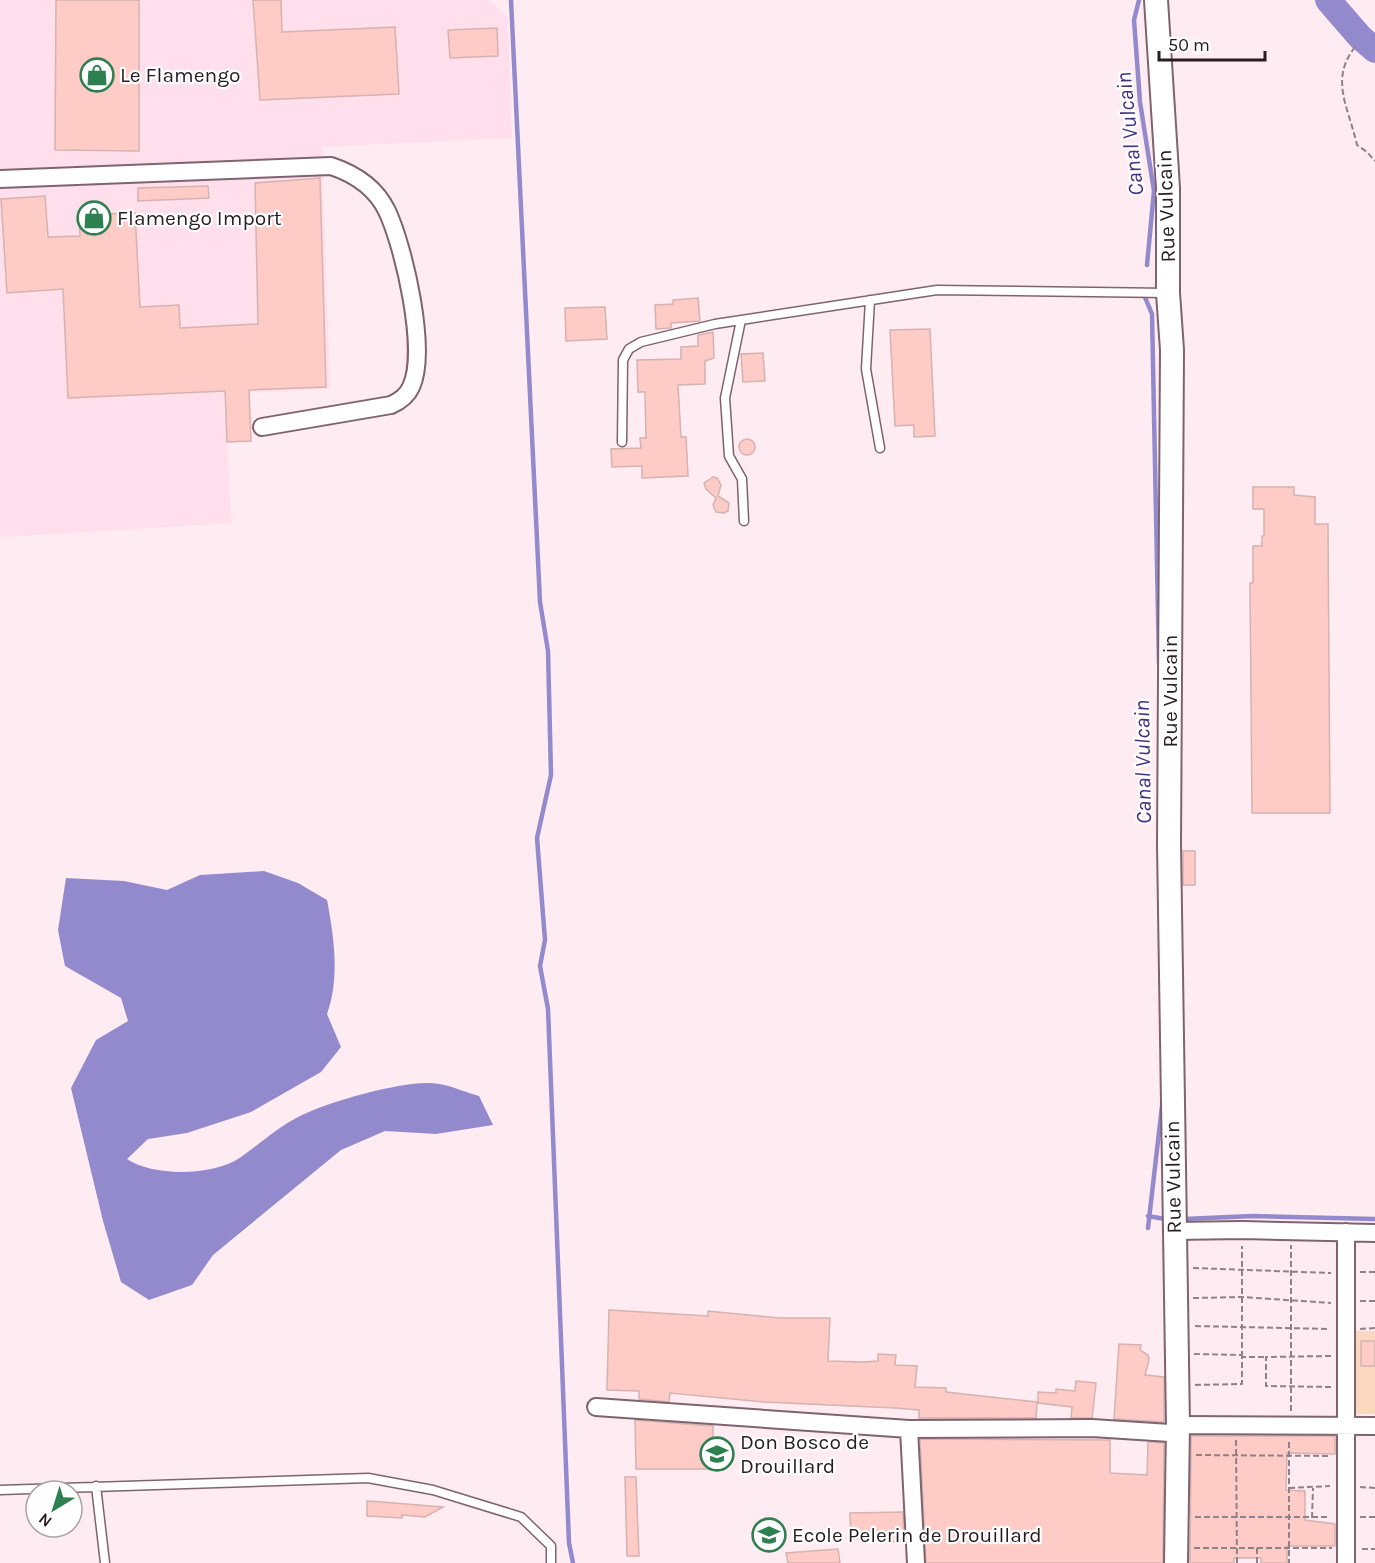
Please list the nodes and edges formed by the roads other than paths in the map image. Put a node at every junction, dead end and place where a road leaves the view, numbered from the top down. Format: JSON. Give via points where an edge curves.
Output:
{"nodes":[{"id":1,"x":1156,"y":0,"type":"edge"},
{"id":2,"x":0,"y":179,"type":"edge"},
{"id":3,"x":1168,"y":293,"type":"junction"},
{"id":4,"x":870,"y":300,"type":"junction"},
{"id":5,"x":741,"y":320,"type":"junction"},
{"id":6,"x":262,"y":426,"type":"dead end"},
{"id":7,"x":622,"y":441,"type":"dead end"},
{"id":8,"x":880,"y":448,"type":"dead end"},
{"id":9,"x":744,"y":520,"type":"dead end"},
{"id":10,"x":1174,"y":1231,"type":"junction"},
{"id":11,"x":1346,"y":1232,"type":"junction"},
{"id":12,"x":1375,"y":1233,"type":"edge"},
{"id":13,"x":596,"y":1407,"type":"dead end"},
{"id":14,"x":1178,"y":1425,"type":"junction"},
{"id":15,"x":1346,"y":1426,"type":"junction"},
{"id":16,"x":1375,"y":1426,"type":"edge"},
{"id":17,"x":909,"y":1428,"type":"junction"},
{"id":18,"x":96,"y":1486,"type":"junction"},
{"id":19,"x":0,"y":1490,"type":"edge"},
{"id":20,"x":1176,"y":1555,"type":"edge"},
{"id":21,"x":1346,"y":1556,"type":"edge"},
{"id":22,"x":105,"y":1563,"type":"edge"},
{"id":23,"x":552,"y":1563,"type":"edge"},
{"id":24,"x":916,"y":1563,"type":"edge"}],
"edges":[{"from":1,"to":3,"type":"street","name":"Rue Vulcain","via":[[1168,188]]},
{"from":2,"to":6,"type":"street","via":[[331,166],[367,185],[387,210],[406,267],[416,327],[411,386],[402,399],[391,405]]},
{"from":3,"to":4,"type":"lane","via":[[937,290]]},
{"from":3,"to":10,"type":"street","name":"Rue Vulcain","via":[[1172,350],[1169,857]]},
{"from":4,"to":5,"type":"lane"},
{"from":4,"to":8,"type":"lane","via":[[866,369]]},
{"from":5,"to":7,"type":"lane","via":[[641,342],[629,349],[621,378]]},
{"from":5,"to":9,"type":"lane","via":[[725,398],[729,456],[742,479]]},
{"from":10,"to":11,"type":"street"},
{"from":10,"to":14,"type":"street","name":"Rue Vulcain"},
{"from":11,"to":12,"type":"street"},
{"from":11,"to":15,"type":"street"},
{"from":13,"to":17,"type":"street"},
{"from":14,"to":15,"type":"street"},
{"from":14,"to":17,"type":"street","via":[[1170,1433],[1092,1428]]},
{"from":14,"to":20,"type":"street","name":"Rue Vulcain"},
{"from":15,"to":16,"type":"street"},
{"from":15,"to":21,"type":"street"},
{"from":17,"to":24,"type":"street"},
{"from":18,"to":19,"type":"lane"},
{"from":18,"to":22,"type":"lane"},
{"from":18,"to":23,"type":"lane","via":[[368,1478],[432,1490],[521,1517],[551,1546]]}]}
